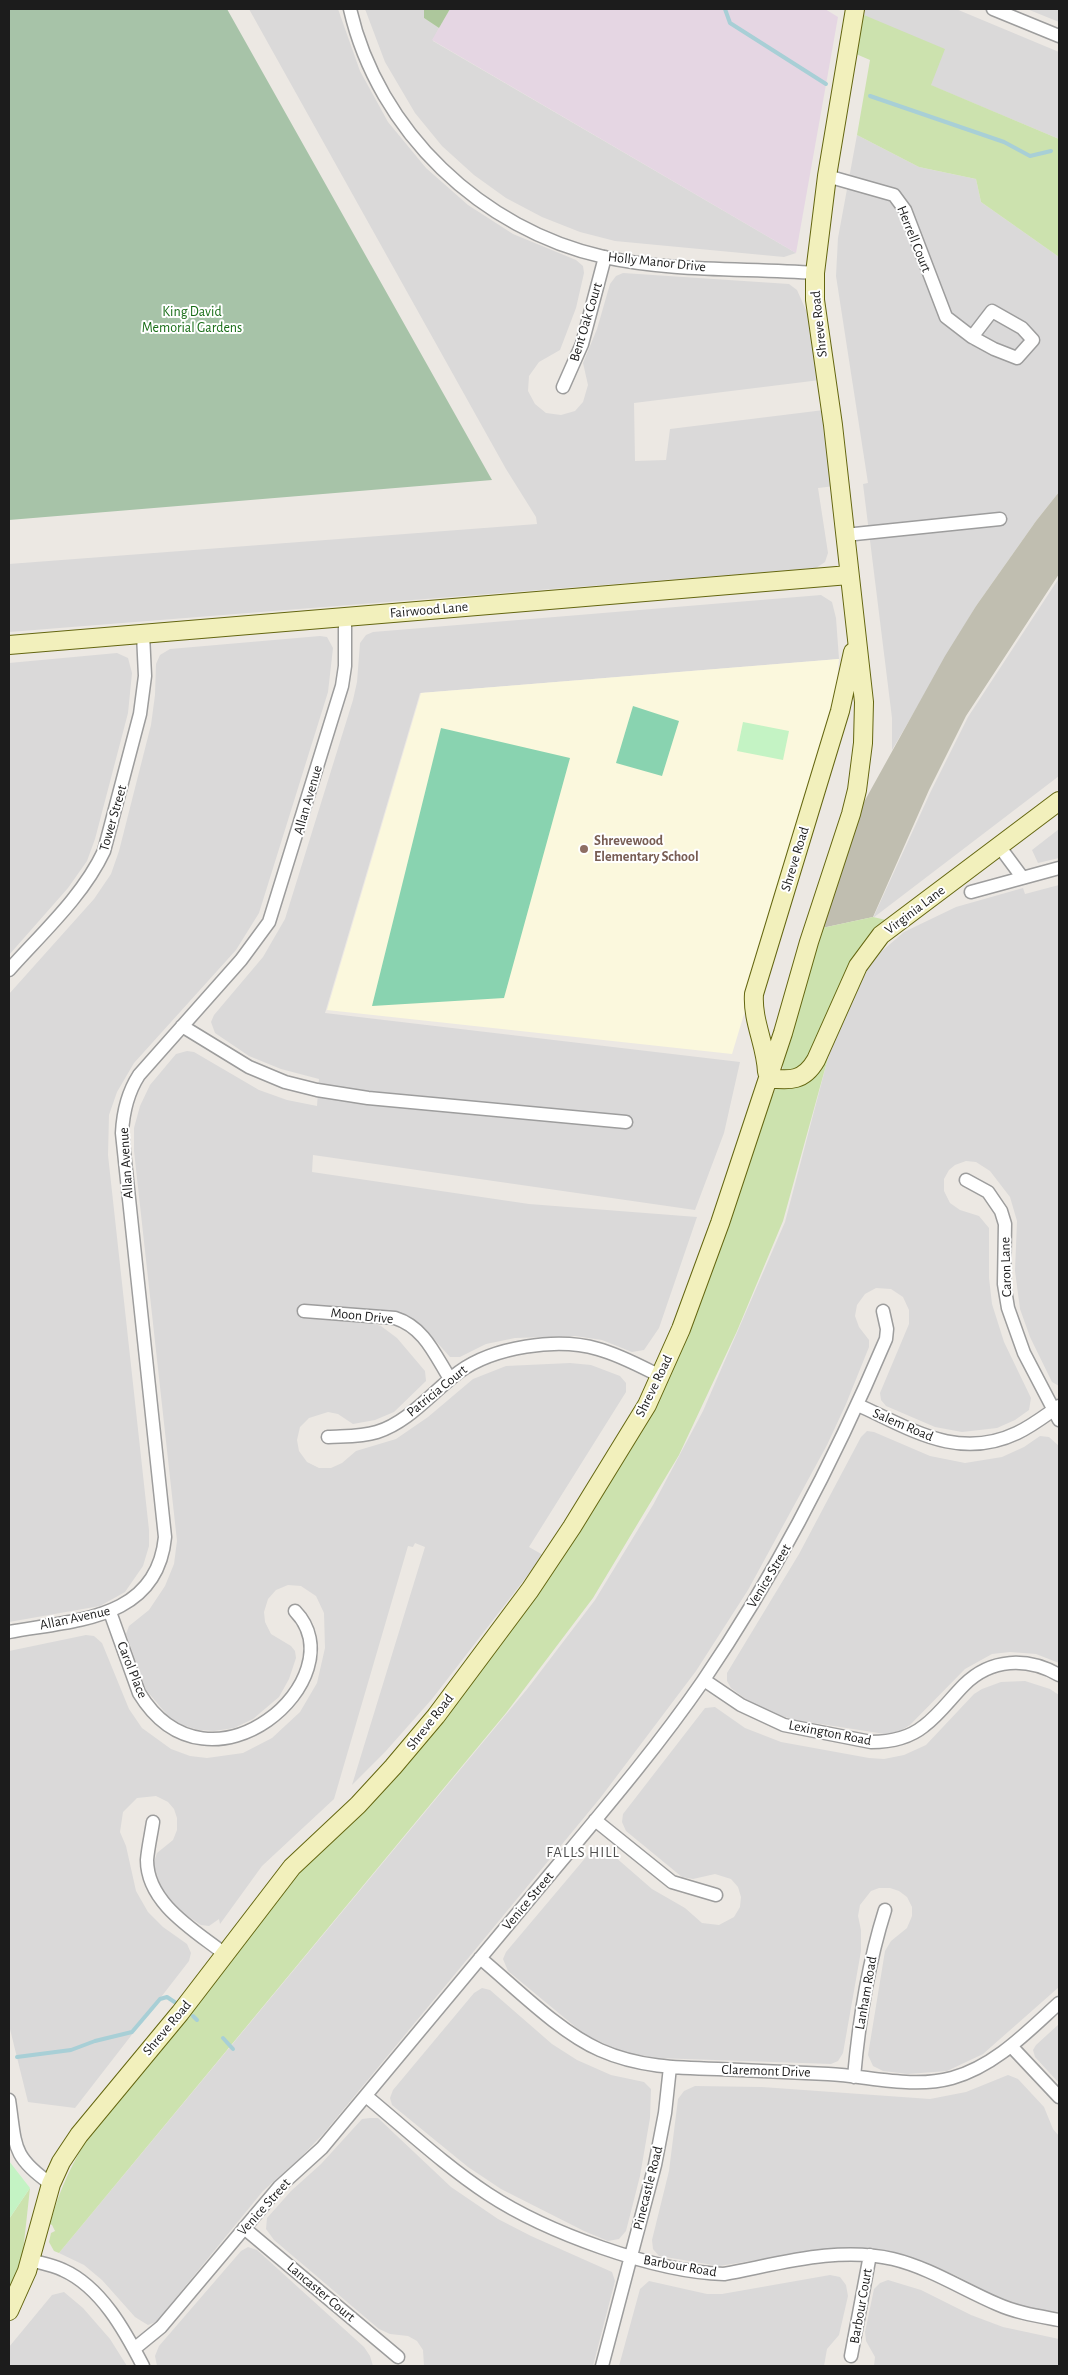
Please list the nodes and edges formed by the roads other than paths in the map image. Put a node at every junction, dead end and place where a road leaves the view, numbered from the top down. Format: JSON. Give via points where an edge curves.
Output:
{"nodes":[{"id":1,"x":350,"y":9,"type":"edge"},
{"id":2,"x":856,"y":9,"type":"edge"},
{"id":3,"x":994,"y":9,"type":"edge"},
{"id":4,"x":1059,"y":36,"type":"edge"},
{"id":5,"x":827,"y":176,"type":"junction"},
{"id":6,"x":604,"y":257,"type":"junction"},
{"id":7,"x":815,"y":273,"type":"junction"},
{"id":8,"x":972,"y":337,"type":"dead end"},
{"id":9,"x":563,"y":386,"type":"dead end"},
{"id":10,"x":1000,"y":519,"type":"dead end"},
{"id":11,"x":845,"y":535,"type":"junction"},
{"id":12,"x":850,"y":575,"type":"junction"},
{"id":13,"x":345,"y":617,"type":"junction"},
{"id":14,"x":143,"y":634,"type":"junction"},
{"id":15,"x":856,"y":640,"type":"junction"},
{"id":16,"x":9,"y":645,"type":"edge"},
{"id":17,"x":1059,"y":801,"type":"edge"},
{"id":18,"x":999,"y":846,"type":"junction"},
{"id":19,"x":1059,"y":868,"type":"edge"},
{"id":20,"x":1022,"y":877,"type":"junction"},
{"id":21,"x":971,"y":892,"type":"dead end"},
{"id":22,"x":9,"y":970,"type":"edge"},
{"id":23,"x":758,"y":1024,"type":"junction"},
{"id":24,"x":182,"y":1026,"type":"junction"},
{"id":25,"x":783,"y":1033,"type":"junction"},
{"id":26,"x":768,"y":1078,"type":"junction"},
{"id":27,"x":626,"y":1122,"type":"dead end"},
{"id":28,"x":966,"y":1180,"type":"dead end"},
{"id":29,"x":304,"y":1311,"type":"dead end"},
{"id":30,"x":883,"y":1311,"type":"dead end"},
{"id":31,"x":660,"y":1376,"type":"junction"},
{"id":32,"x":450,"y":1379,"type":"junction"},
{"id":33,"x":858,"y":1405,"type":"junction"},
{"id":34,"x":1058,"y":1412,"type":"edge"},
{"id":35,"x":328,"y":1437,"type":"dead end"},
{"id":36,"x":295,"y":1610,"type":"dead end"},
{"id":37,"x":110,"y":1612,"type":"junction"},
{"id":38,"x":9,"y":1632,"type":"edge"},
{"id":39,"x":1059,"y":1674,"type":"edge"},
{"id":40,"x":704,"y":1680,"type":"junction"},
{"id":41,"x":595,"y":1820,"type":"junction"},
{"id":42,"x":153,"y":1822,"type":"dead end"},
{"id":43,"x":716,"y":1895,"type":"dead end"},
{"id":44,"x":885,"y":1910,"type":"dead end"},
{"id":45,"x":226,"y":1955,"type":"junction"},
{"id":46,"x":480,"y":1958,"type":"junction"},
{"id":47,"x":1059,"y":2003,"type":"edge"},
{"id":48,"x":1011,"y":2046,"type":"junction"},
{"id":49,"x":670,"y":2067,"type":"junction"},
{"id":50,"x":854,"y":2077,"type":"junction"},
{"id":51,"x":366,"y":2096,"type":"junction"},
{"id":52,"x":1059,"y":2098,"type":"edge"},
{"id":53,"x":9,"y":2100,"type":"edge"},
{"id":54,"x":51,"y":2184,"type":"junction"},
{"id":55,"x":244,"y":2228,"type":"junction"},
{"id":56,"x":870,"y":2256,"type":"junction"},
{"id":57,"x":631,"y":2257,"type":"junction"},
{"id":58,"x":30,"y":2260,"type":"junction"},
{"id":59,"x":9,"y":2311,"type":"edge"},
{"id":60,"x":1059,"y":2320,"type":"edge"},
{"id":61,"x":134,"y":2349,"type":"junction"},
{"id":62,"x":851,"y":2356,"type":"dead end"},
{"id":63,"x":398,"y":2357,"type":"dead end"},
{"id":64,"x":143,"y":2366,"type":"edge"},
{"id":65,"x":602,"y":2366,"type":"edge"}],
"edges":[{"from":1,"to":6,"type":"street","name":"Holly Manor Drive","via":[[362,49],[387,100],[410,133],[447,173],[472,195],[523,227]]},
{"from":2,"to":5,"type":"main road","name":"Shreve Road"},
{"from":3,"to":4,"type":"street"},
{"from":5,"to":7,"type":"main road","name":"Shreve Road"},
{"from":5,"to":8,"type":"street","name":"Herrell Court","via":[[894,195],[905,210],[946,317]]},
{"from":6,"to":7,"type":"street","name":"Holly Manor Drive","via":[[643,263]]},
{"from":6,"to":9,"type":"street","name":"Bent Oak Court","via":[[582,344]]},
{"from":7,"to":11,"type":"main road","name":"Shreve Road","via":[[818,329]]},
{"from":10,"to":11,"type":"street"},
{"from":11,"to":12,"type":"main road","name":"Shreve Road"},
{"from":12,"to":13,"type":"main road","name":"Fairwood Lane"},
{"from":12,"to":15,"type":"main road","name":"Shreve Road"},
{"from":13,"to":14,"type":"main road","name":"Fairwood Lane"},
{"from":13,"to":24,"type":"street","name":"Allan Avenue","via":[[342,686],[274,912],[261,936]]},
{"from":14,"to":16,"type":"main road","name":"Fairwood Lane"},
{"from":14,"to":22,"type":"street","name":"Tower Street","via":[[143,699],[104,850],[77,894]]},
{"from":15,"to":23,"type":"main road","name":"Shreve Road","via":[[840,711],[754,994],[753,1006]]},
{"from":15,"to":25,"type":"main road","name":"Shreve Road","via":[[864,715],[857,790]]},
{"from":17,"to":18,"type":"main road","name":"Virginia Lane"},
{"from":18,"to":20,"type":"street"},
{"from":18,"to":26,"type":"main road","name":"Virginia Lane","via":[[876,941],[858,966],[808,1071],[788,1081]]},
{"from":19,"to":20,"type":"street"},
{"from":20,"to":21,"type":"street"},
{"from":23,"to":25,"type":"main road","via":[[770,1035]]},
{"from":23,"to":26,"type":"main road","name":"Shreve Road","via":[[766,1053]]},
{"from":24,"to":27,"type":"street","via":[[249,1067],[317,1090],[368,1098]]},
{"from":24,"to":37,"type":"street","name":"Allan Avenue","via":[[134,1083],[122,1126],[165,1537],[160,1562],[143,1590],[124,1606]]},
{"from":25,"to":26,"type":"main road","name":"Shreve Road"},
{"from":26,"to":31,"type":"main road","name":"Shreve Road","via":[[720,1224]]},
{"from":28,"to":34,"type":"street","name":"Caron Lane","via":[[988,1192],[1001,1211],[1005,1224],[1003,1267],[1008,1308],[1024,1353]]},
{"from":29,"to":32,"type":"street","name":"Moon Drive","via":[[405,1321],[425,1337]]},
{"from":30,"to":33,"type":"street","name":"Venice Street","via":[[886,1339]]},
{"from":31,"to":32,"type":"street","name":"Patricia Court","via":[[597,1348],[568,1345],[494,1353]]},
{"from":31,"to":45,"type":"main road","name":"Shreve Road","via":[[613,1462],[530,1590],[436,1716],[358,1805],[292,1866]]},
{"from":32,"to":35,"type":"street","name":"Patricia Court","via":[[391,1426],[363,1435]]},
{"from":33,"to":34,"type":"street","name":"Salem Road","via":[[931,1438],[969,1445],[1001,1440]]},
{"from":33,"to":40,"type":"street","name":"Venice Street","via":[[789,1542]]},
{"from":36,"to":37,"type":"street","name":"Carol Place","via":[[305,1624],[311,1648],[304,1676],[295,1692],[264,1723],[234,1737],[216,1739],[186,1735],[170,1727],[147,1705],[139,1693]]},
{"from":37,"to":38,"type":"street","name":"Allan Avenue"},
{"from":39,"to":40,"type":"street","name":"Lexington Road","via":[[1028,1663],[1014,1662],[988,1668],[965,1684],[925,1726],[906,1737],[884,1742],[784,1725],[740,1705]]},
{"from":40,"to":41,"type":"street","name":"Venice Street"},
{"from":41,"to":43,"type":"street","via":[[672,1882]]},
{"from":41,"to":46,"type":"street","name":"Venice Street"},
{"from":42,"to":45,"type":"street","via":[[147,1862],[152,1887],[171,1911]]},
{"from":44,"to":50,"type":"street","name":"Lanham Road","via":[[864,1996]]},
{"from":45,"to":54,"type":"main road","name":"Shreve Road","via":[[91,2118],[65,2156]]},
{"from":46,"to":49,"type":"street","name":"Claremont Drive","via":[[578,2038],[620,2058]]},
{"from":46,"to":51,"type":"street","name":"Venice Street"},
{"from":47,"to":48,"type":"street","name":"Claremont Drive"},
{"from":48,"to":50,"type":"street","name":"Claremont Drive","via":[[987,2064],[951,2078],[912,2083]]},
{"from":48,"to":52,"type":"street"},
{"from":49,"to":50,"type":"street","name":"Claremont Drive"},
{"from":49,"to":57,"type":"street","name":"Pinecastle Road","via":[[658,2149]]},
{"from":51,"to":55,"type":"street","name":"Venice Street","via":[[322,2148],[279,2187]]},
{"from":51,"to":57,"type":"street","name":"Barbour Road","via":[[462,2176],[489,2194],[545,2224]]},
{"from":53,"to":54,"type":"street","via":[[20,2158]]},
{"from":54,"to":58,"type":"main road","name":"Shreve Road"},
{"from":55,"to":61,"type":"street","name":"Venice Street","via":[[161,2327]]},
{"from":55,"to":63,"type":"street","name":"Lancaster Court"},
{"from":56,"to":57,"type":"street","name":"Barbour Road","via":[[822,2256],[724,2274],[709,2274]]},
{"from":56,"to":60,"type":"street","name":"Barbour Road","via":[[918,2267],[1005,2307]]},
{"from":56,"to":62,"type":"street","name":"Barbour Court"},
{"from":57,"to":65,"type":"street","name":"Pinecastle Road"},
{"from":58,"to":59,"type":"main road","name":"Shreve Road"},
{"from":58,"to":61,"type":"street","via":[[64,2270],[87,2286],[120,2324]]},
{"from":61,"to":64,"type":"street"}]}
